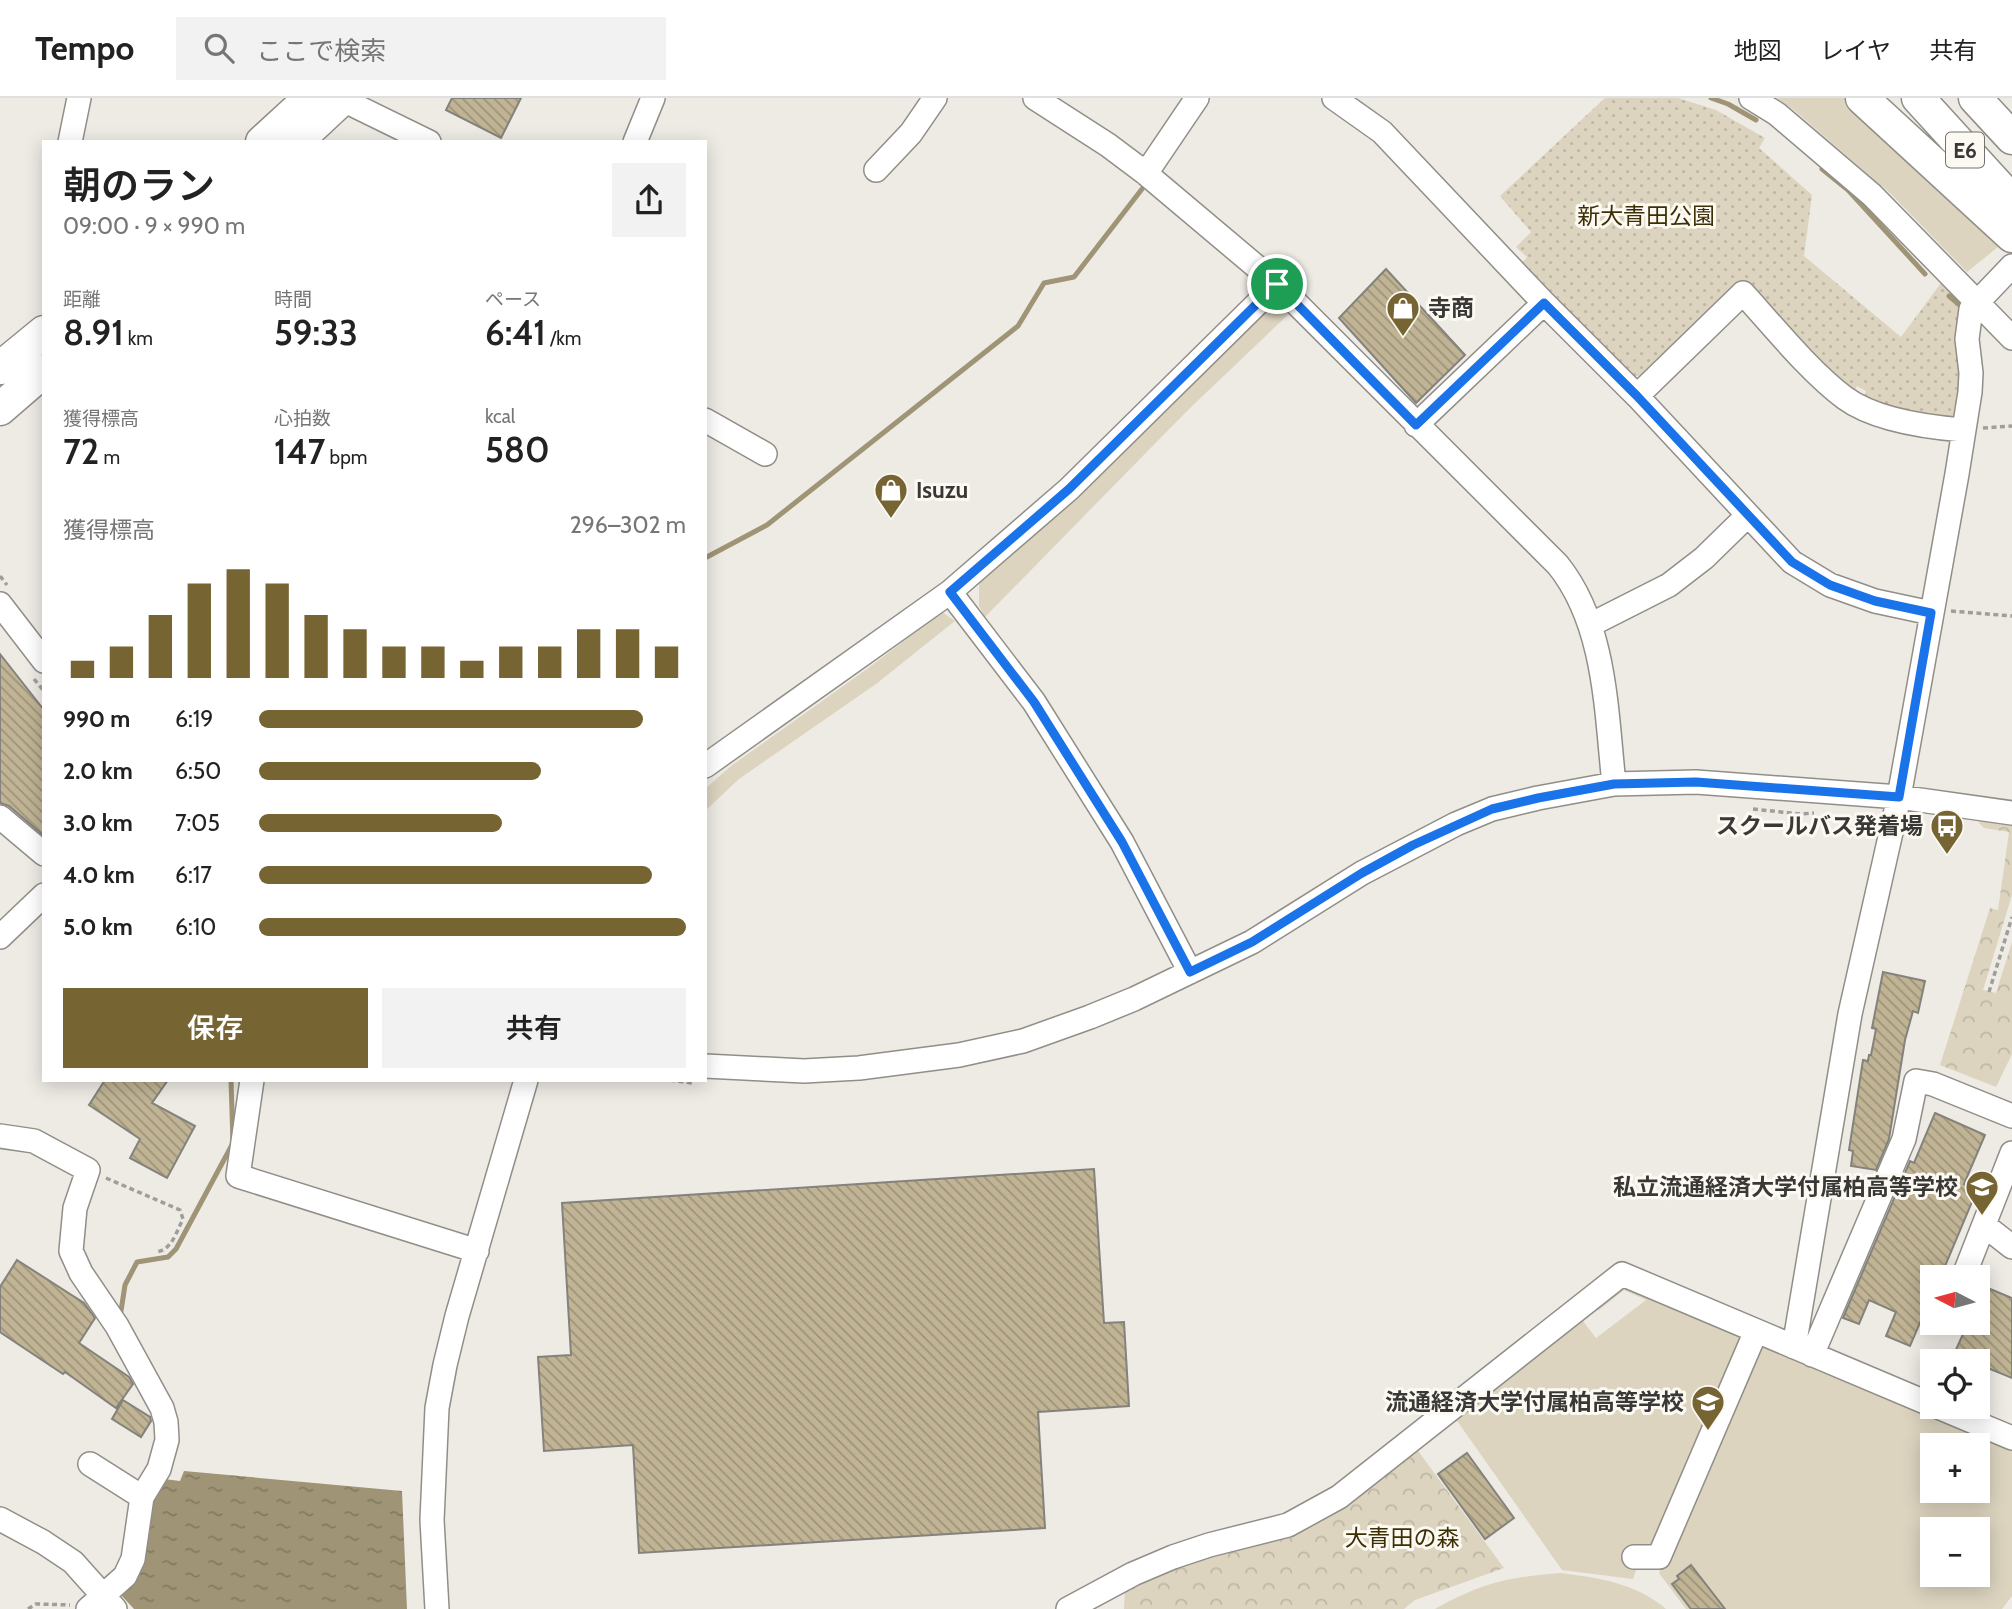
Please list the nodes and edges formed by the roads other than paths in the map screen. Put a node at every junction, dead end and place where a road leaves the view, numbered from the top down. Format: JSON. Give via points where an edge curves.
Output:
{"nodes":[{"id":1,"x":79,"y":98,"type":"edge"},
{"id":2,"x":310,"y":98,"type":"edge"},
{"id":3,"x":653,"y":98,"type":"edge"},
{"id":4,"x":935,"y":98,"type":"edge"},
{"id":5,"x":1035,"y":98,"type":"edge"},
{"id":6,"x":1197,"y":98,"type":"edge"},
{"id":7,"x":1334,"y":98,"type":"edge"},
{"id":8,"x":1751,"y":98,"type":"edge"},
{"id":9,"x":1862,"y":98,"type":"edge"},
{"id":10,"x":1918,"y":98,"type":"edge"},
{"id":11,"x":1975,"y":98,"type":"edge"},
{"id":12,"x":341,"y":99,"type":"edge"},
{"id":13,"x":2012,"y":138,"type":"edge"},
{"id":14,"x":69,"y":140,"type":"edge"},
{"id":15,"x":264,"y":140,"type":"edge"},
{"id":16,"x":298,"y":140,"type":"edge"},
{"id":17,"x":425,"y":140,"type":"edge"},
{"id":18,"x":636,"y":140,"type":"edge"},
{"id":19,"x":876,"y":170,"type":"dead end"},
{"id":20,"x":1144,"y":172,"type":"junction"},
{"id":21,"x":2012,"y":201,"type":"edge"},
{"id":22,"x":2012,"y":236,"type":"edge"},
{"id":23,"x":2012,"y":266,"type":"edge"},
{"id":24,"x":1277,"y":284,"type":"junction"},
{"id":25,"x":1976,"y":301,"type":"junction"},
{"id":26,"x":1544,"y":303,"type":"junction"},
{"id":27,"x":42,"y":334,"type":"edge"},
{"id":28,"x":2012,"y":338,"type":"edge"},
{"id":29,"x":0,"y":368,"type":"edge"},
{"id":30,"x":42,"y":373,"type":"edge"},
{"id":31,"x":1637,"y":396,"type":"junction"},
{"id":32,"x":0,"y":409,"type":"edge"},
{"id":33,"x":707,"y":421,"type":"edge"},
{"id":34,"x":1416,"y":425,"type":"junction"},
{"id":35,"x":1963,"y":430,"type":"junction"},
{"id":36,"x":765,"y":454,"type":"dead end"},
{"id":37,"x":1747,"y":516,"type":"junction"},
{"id":38,"x":950,"y":592,"type":"junction"},
{"id":39,"x":0,"y":604,"type":"edge"},
{"id":40,"x":1931,"y":613,"type":"junction"},
{"id":41,"x":1590,"y":625,"type":"junction"},
{"id":42,"x":42,"y":658,"type":"edge"},
{"id":43,"x":707,"y":765,"type":"edge"},
{"id":44,"x":1614,"y":784,"type":"junction"},
{"id":45,"x":1899,"y":797,"type":"junction"},
{"id":46,"x":2012,"y":813,"type":"edge"},
{"id":47,"x":0,"y":817,"type":"edge"},
{"id":48,"x":42,"y":852,"type":"edge"},
{"id":49,"x":42,"y":897,"type":"edge"},
{"id":50,"x":0,"y":937,"type":"edge"},
{"id":51,"x":1190,"y":972,"type":"junction"},
{"id":52,"x":707,"y":1066,"type":"edge"},
{"id":53,"x":252,"y":1082,"type":"edge"},
{"id":54,"x":525,"y":1082,"type":"edge"},
{"id":55,"x":2012,"y":1116,"type":"edge"},
{"id":56,"x":0,"y":1136,"type":"edge"},
{"id":57,"x":2012,"y":1153,"type":"edge"},
{"id":58,"x":1984,"y":1225,"type":"junction"},
{"id":59,"x":2012,"y":1247,"type":"edge"},
{"id":60,"x":477,"y":1251,"type":"junction"},
{"id":61,"x":1968,"y":1265,"type":"edge"},
{"id":62,"x":1756,"y":1331,"type":"junction"},
{"id":63,"x":1803,"y":1351,"type":"junction"},
{"id":64,"x":1920,"y":1400,"type":"edge"},
{"id":65,"x":1967,"y":1419,"type":"edge"},
{"id":66,"x":2012,"y":1438,"type":"edge"},
{"id":67,"x":90,"y":1464,"type":"dead end"},
{"id":68,"x":142,"y":1497,"type":"junction"},
{"id":69,"x":0,"y":1520,"type":"edge"},
{"id":70,"x":1634,"y":1557,"type":"dead end"},
{"id":71,"x":101,"y":1600,"type":"edge"},
{"id":72,"x":438,"y":1609,"type":"edge"},
{"id":73,"x":1068,"y":1609,"type":"edge"}],
"edges":[{"from":1,"to":14,"type":"street"},
{"from":2,"to":15,"type":"highway"},
{"from":3,"to":18,"type":"street"},
{"from":4,"to":19,"type":"street","via":[[911,133]]},
{"from":5,"to":20,"type":"street"},
{"from":6,"to":20,"type":"street"},
{"from":7,"to":26,"type":"street","via":[[1382,132]]},
{"from":8,"to":25,"type":"street","via":[[1777,114],[1872,195]]},
{"from":9,"to":22,"type":"highway"},
{"from":10,"to":21,"type":"highway","number":"E6"},
{"from":11,"to":13,"type":"highway","number":"E6"},
{"from":12,"to":16,"type":"highway"},
{"from":12,"to":17,"type":"street"},
{"from":20,"to":24,"type":"street"},
{"from":23,"to":25,"type":"street"},
{"from":24,"to":34,"type":"street"},
{"from":24,"to":38,"type":"street","via":[[1069,489]]},
{"from":25,"to":28,"type":"street"},
{"from":25,"to":35,"type":"street","via":[[1968,325],[1970,392]]},
{"from":26,"to":31,"type":"street"},
{"from":26,"to":34,"type":"street"},
{"from":27,"to":29,"type":"highway"},
{"from":30,"to":32,"type":"highway"},
{"from":31,"to":35,"type":"street","via":[[1743,293],[1846,398],[1866,410],[1926,426]]},
{"from":31,"to":37,"type":"street"},
{"from":33,"to":36,"type":"street"},
{"from":34,"to":41,"type":"street","via":[[1558,565],[1580,598]]},
{"from":35,"to":40,"type":"street"},
{"from":37,"to":40,"type":"street","via":[[1792,562],[1830,585]]},
{"from":37,"to":41,"type":"street","via":[[1669,585]]},
{"from":38,"to":43,"type":"street"},
{"from":38,"to":51,"type":"street","via":[[1034,702],[1122,842]]},
{"from":39,"to":42,"type":"street"},
{"from":40,"to":45,"type":"street"},
{"from":41,"to":44,"type":"street"},
{"from":44,"to":45,"type":"street","via":[[1696,782]]},
{"from":44,"to":51,"type":"street","via":[[1492,809],[1457,824],[1362,873],[1252,942]]},
{"from":45,"to":46,"type":"street"},
{"from":45,"to":63,"type":"street","via":[[1850,1014]]},
{"from":47,"to":48,"type":"street"},
{"from":49,"to":50,"type":"street"},
{"from":51,"to":52,"type":"street","via":[[1090,1017],[1023,1041],[959,1055],[804,1071]]},
{"from":53,"to":60,"type":"street","via":[[238,1176]]},
{"from":54,"to":60,"type":"street"},
{"from":55,"to":63,"type":"street","via":[[1916,1081],[1904,1139]]},
{"from":56,"to":68,"type":"street","via":[[34,1141],[88,1170],[75,1208],[71,1251],[117,1326],[166,1422],[167,1440],[159,1469]]},
{"from":57,"to":58,"type":"street"},
{"from":58,"to":59,"type":"street"},
{"from":58,"to":61,"type":"street"},
{"from":60,"to":72,"type":"street","via":[[437,1408],[432,1520]]},
{"from":62,"to":63,"type":"street"},
{"from":62,"to":70,"type":"street","via":[[1659,1557]]},
{"from":62,"to":73,"type":"street","via":[[1622,1274],[1339,1497],[1288,1525],[1173,1557]]},
{"from":63,"to":64,"type":"street"},
{"from":65,"to":66,"type":"street"},
{"from":67,"to":68,"type":"street"},
{"from":68,"to":71,"type":"street","via":[[133,1559],[125,1576]]},
{"from":69,"to":71,"type":"street","via":[[73,1562]]}]}
